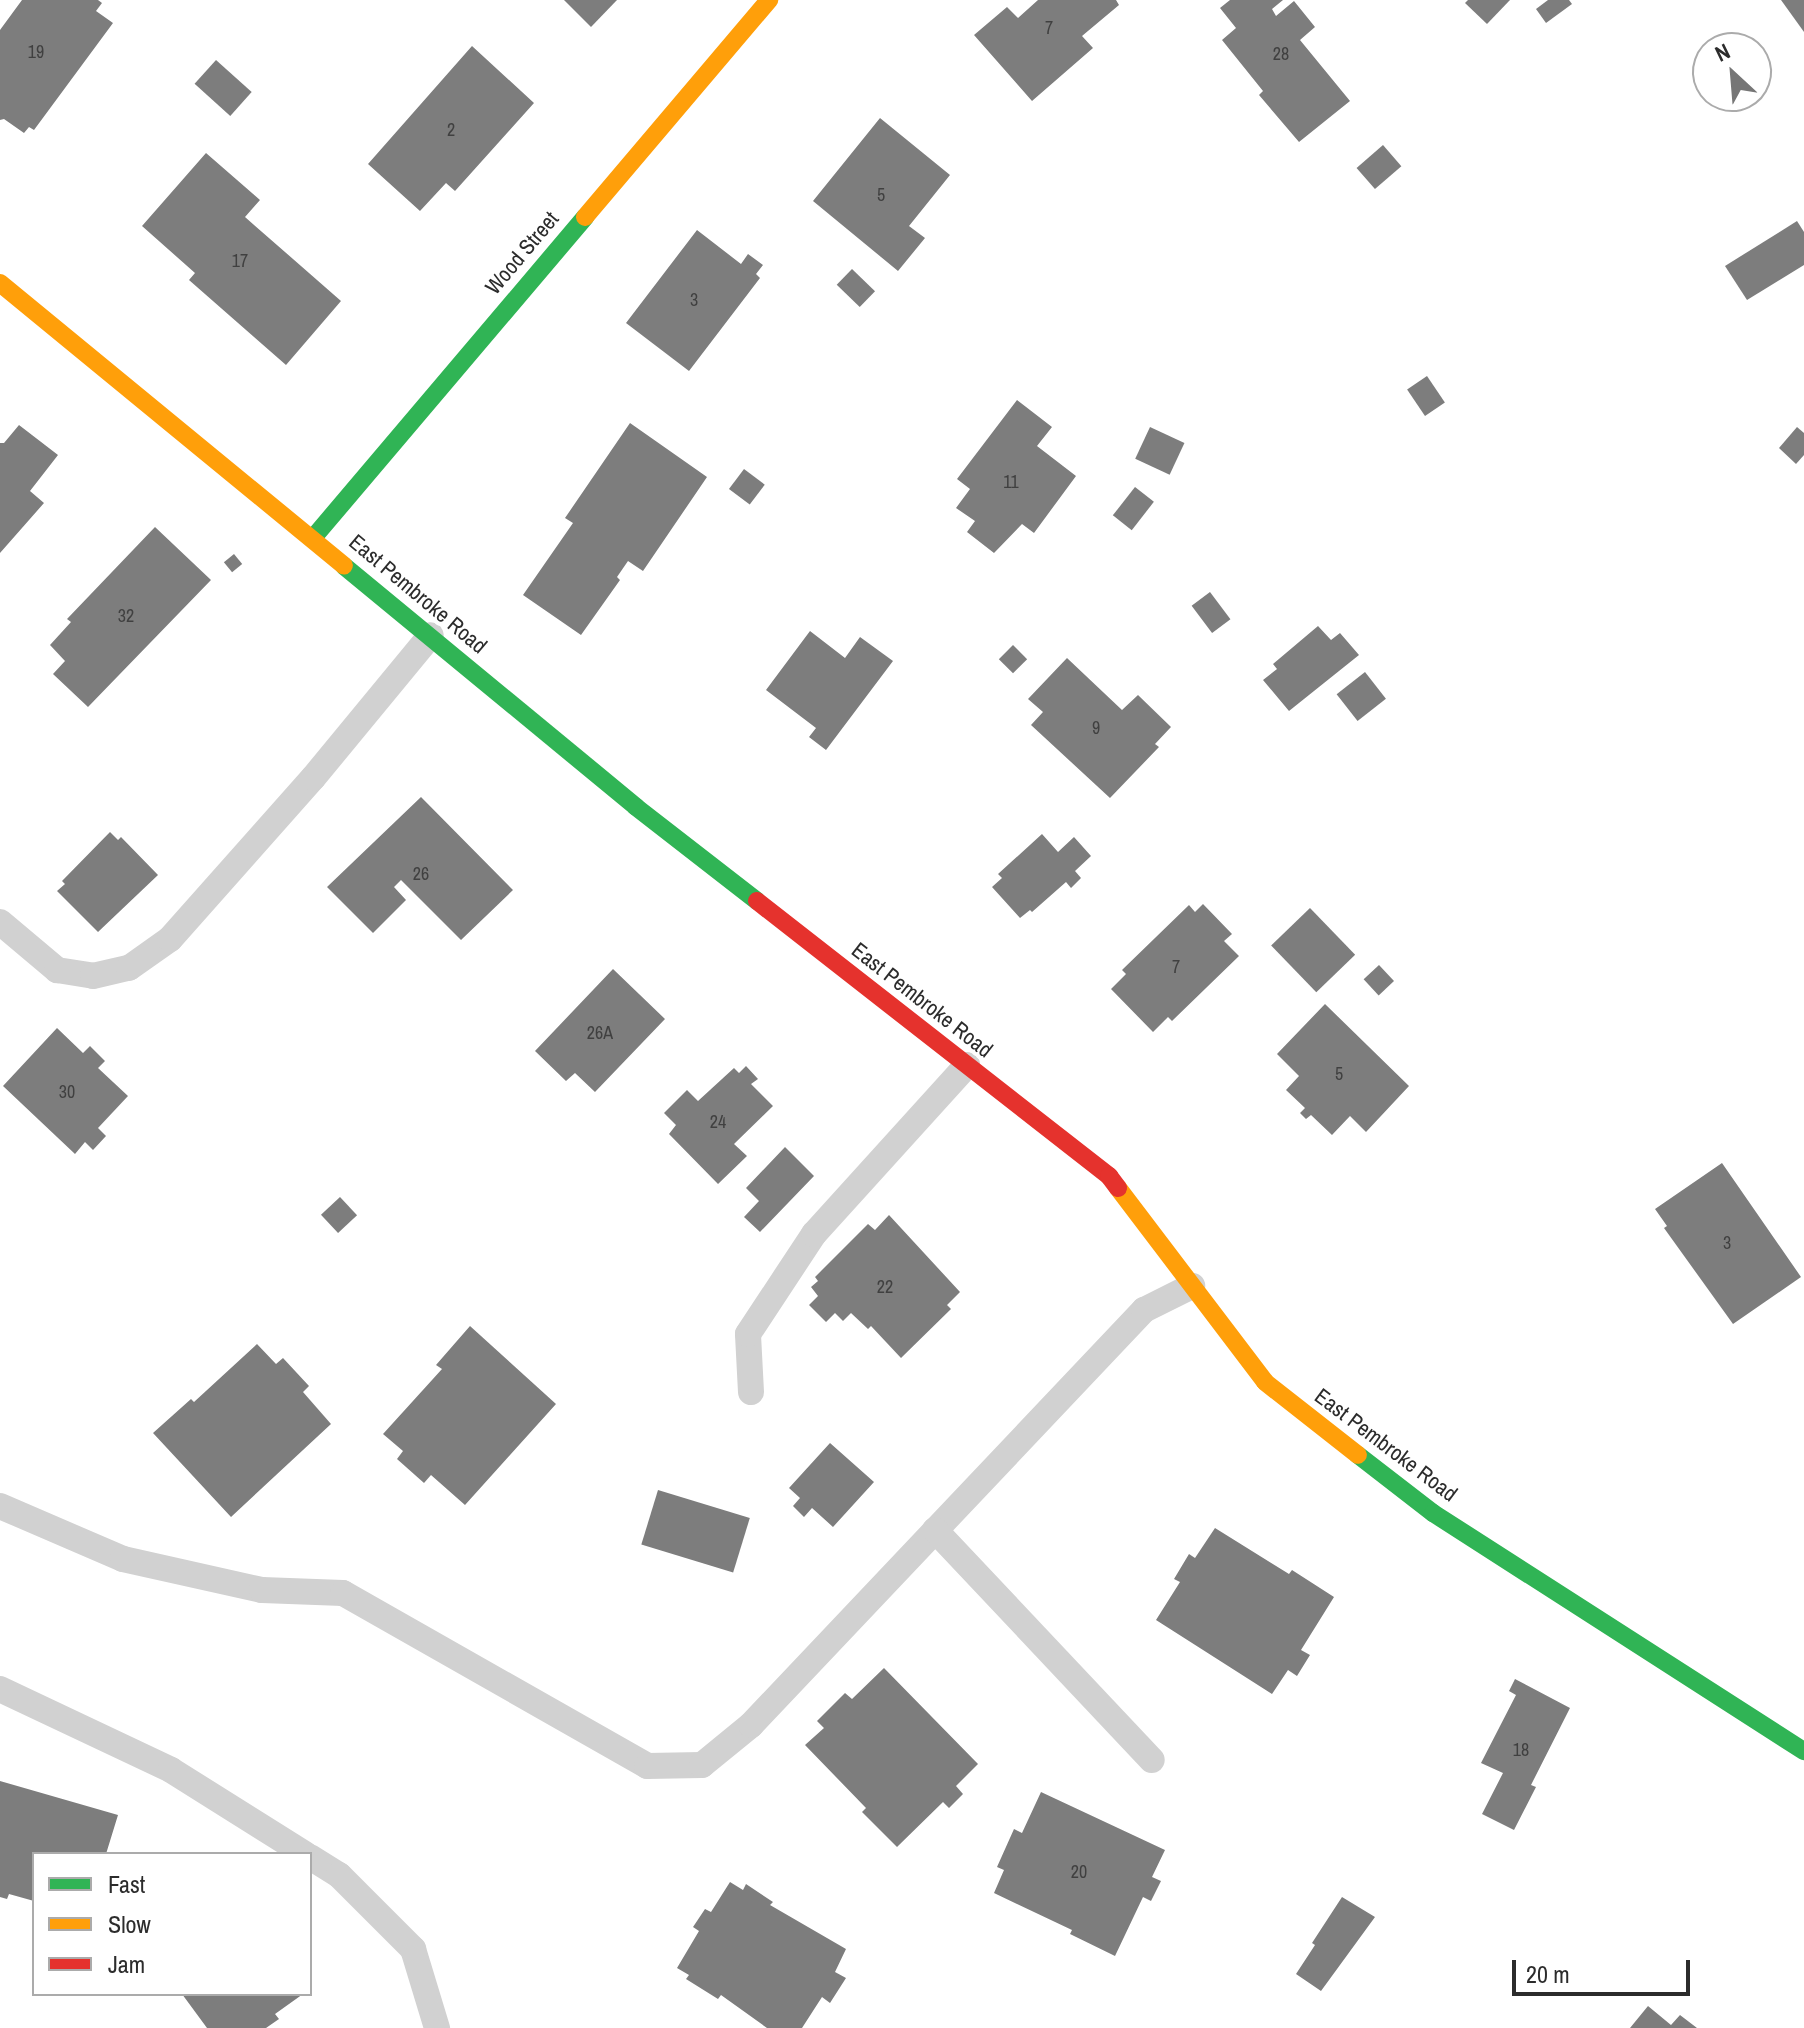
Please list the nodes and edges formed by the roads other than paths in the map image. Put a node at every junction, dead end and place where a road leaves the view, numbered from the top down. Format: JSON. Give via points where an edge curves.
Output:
{"nodes":[{"id":1,"x":769,"y":0,"type":"edge"},
{"id":2,"x":0,"y":283,"type":"edge"},
{"id":3,"x":313,"y":538,"type":"junction"},
{"id":4,"x":431,"y":635,"type":"junction"},
{"id":5,"x":0,"y":922,"type":"edge"},
{"id":6,"x":967,"y":1065,"type":"junction"},
{"id":7,"x":1192,"y":1286,"type":"junction"},
{"id":8,"x":751,"y":1392,"type":"dead end"},
{"id":9,"x":0,"y":1506,"type":"edge"},
{"id":10,"x":935,"y":1530,"type":"junction"},
{"id":11,"x":0,"y":1689,"type":"edge"},
{"id":12,"x":1804,"y":1751,"type":"edge"},
{"id":13,"x":1152,"y":1760,"type":"dead end"},
{"id":14,"x":302,"y":1852,"type":"edge"},
{"id":15,"x":312,"y":1858,"type":"edge"},
{"id":16,"x":437,"y":2028,"type":"edge"}],
"edges":[{"from":1,"to":3,"type":"street","name":"Wood Street"},
{"from":2,"to":3,"type":"street","name":"East Pembroke Road"},
{"from":3,"to":4,"type":"street","name":"East Pembroke Road"},
{"from":4,"to":5,"type":"lane","via":[[170,939],[129,968],[93,976],[57,970]]},
{"from":4,"to":6,"type":"street","name":"East Pembroke Road","via":[[636,807]]},
{"from":6,"to":7,"type":"street","name":"East Pembroke Road","via":[[1109,1176]]},
{"from":6,"to":8,"type":"lane","via":[[814,1234],[748,1334]]},
{"from":7,"to":10,"type":"lane","via":[[1144,1310]]},
{"from":7,"to":12,"type":"street","name":"East Pembroke Road","via":[[1265,1382],[1433,1513]]},
{"from":9,"to":10,"type":"lane","via":[[123,1559],[262,1590],[343,1593],[647,1766],[702,1765],[751,1725]]},
{"from":10,"to":13,"type":"lane"},
{"from":11,"to":14,"type":"lane","via":[[171,1770]]},
{"from":15,"to":16,"type":"lane","via":[[339,1875],[413,1949]]}]}
